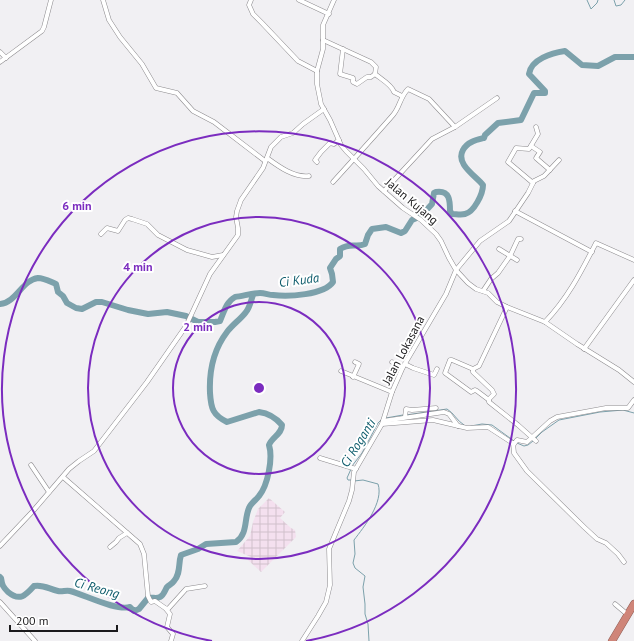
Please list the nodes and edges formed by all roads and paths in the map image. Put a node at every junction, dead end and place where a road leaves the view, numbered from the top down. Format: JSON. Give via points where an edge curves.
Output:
{"nodes":[{"id":1,"x":51,"y":0,"type":"edge"},
{"id":2,"x":103,"y":0,"type":"edge"},
{"id":3,"x":251,"y":0,"type":"edge"},
{"id":4,"x":299,"y":0,"type":"edge"},
{"id":5,"x":334,"y":0,"type":"edge"},
{"id":6,"x":329,"y":14,"type":"junction"},
{"id":7,"x":323,"y":40,"type":"junction"},
{"id":8,"x":343,"y":49,"type":"junction"},
{"id":9,"x":0,"y":52,"type":"edge"},
{"id":10,"x":6,"y":58,"type":"junction"},
{"id":11,"x":0,"y":62,"type":"edge"},
{"id":12,"x":317,"y":70,"type":"junction"},
{"id":13,"x":375,"y":74,"type":"junction"},
{"id":14,"x":402,"y":96,"type":"junction"},
{"id":15,"x":497,"y":98,"type":"dead end"},
{"id":16,"x":324,"y":109,"type":"junction"},
{"id":17,"x":536,"y":126,"type":"dead end"},
{"id":18,"x":455,"y":127,"type":"junction"},
{"id":19,"x":339,"y":140,"type":"junction"},
{"id":20,"x":530,"y":146,"type":"junction"},
{"id":21,"x":266,"y":159,"type":"junction"},
{"id":22,"x":354,"y":160,"type":"junction"},
{"id":23,"x":558,"y":160,"type":"dead end"},
{"id":24,"x":317,"y":162,"type":"dead end"},
{"id":25,"x":550,"y":170,"type":"junction"},
{"id":26,"x":309,"y":176,"type":"dead end"},
{"id":27,"x":333,"y":182,"type":"dead end"},
{"id":28,"x":533,"y":183,"type":"junction"},
{"id":29,"x":384,"y":191,"type":"junction"},
{"id":30,"x":515,"y":212,"type":"junction"},
{"id":31,"x":101,"y":234,"type":"dead end"},
{"id":32,"x":521,"y":239,"type":"dead end"},
{"id":33,"x":499,"y":249,"type":"dead end"},
{"id":34,"x":592,"y":252,"type":"junction"},
{"id":35,"x":223,"y":255,"type":"junction"},
{"id":36,"x":510,"y":256,"type":"junction"},
{"id":37,"x":517,"y":260,"type":"dead end"},
{"id":38,"x":634,"y":260,"type":"edge"},
{"id":39,"x":456,"y":270,"type":"junction"},
{"id":40,"x":634,"y":280,"type":"edge"},
{"id":41,"x":483,"y":291,"type":"junction"},
{"id":42,"x":507,"y":307,"type":"junction"},
{"id":43,"x":545,"y":322,"type":"junction"},
{"id":44,"x":584,"y":349,"type":"junction"},
{"id":45,"x":355,"y":362,"type":"dead end"},
{"id":46,"x":392,"y":362,"type":"dead end"},
{"id":47,"x":404,"y":366,"type":"junction"},
{"id":48,"x":437,"y":369,"type":"dead end"},
{"id":49,"x":473,"y":369,"type":"junction"},
{"id":50,"x":341,"y":372,"type":"dead end"},
{"id":51,"x":353,"y":377,"type":"junction"},
{"id":52,"x":634,"y":382,"type":"edge"},
{"id":53,"x":392,"y":392,"type":"junction"},
{"id":54,"x":489,"y":400,"type":"junction"},
{"id":55,"x":634,"y":400,"type":"edge"},
{"id":56,"x":434,"y":410,"type":"junction"},
{"id":57,"x":405,"y":415,"type":"junction"},
{"id":58,"x":383,"y":421,"type":"junction"},
{"id":59,"x":458,"y":426,"type":"junction"},
{"id":60,"x":534,"y":439,"type":"junction"},
{"id":61,"x":515,"y":442,"type":"junction"},
{"id":62,"x":320,"y":458,"type":"dead end"},
{"id":63,"x":31,"y":465,"type":"dead end"},
{"id":64,"x":353,"y":467,"type":"junction"},
{"id":65,"x":63,"y":477,"type":"junction"},
{"id":66,"x":49,"y":492,"type":"junction"},
{"id":67,"x":127,"y":533,"type":"junction"},
{"id":68,"x":0,"y":546,"type":"edge"},
{"id":69,"x":110,"y":547,"type":"dead end"},
{"id":70,"x":624,"y":562,"type":"dead end"},
{"id":71,"x":205,"y":586,"type":"dead end"},
{"id":72,"x":0,"y":602,"type":"edge"},
{"id":73,"x":615,"y":604,"type":"dead end"},
{"id":74,"x":634,"y":604,"type":"edge"},
{"id":75,"x":166,"y":609,"type":"junction"},
{"id":76,"x":628,"y":615,"type":"junction"},
{"id":77,"x":35,"y":641,"type":"edge"},
{"id":78,"x":171,"y":641,"type":"edge"},
{"id":79,"x":302,"y":641,"type":"edge"},
{"id":80,"x":612,"y":641,"type":"edge"}],
"edges":[{"from":1,"to":10,"type":"street","via":[[42,31]]},
{"from":2,"to":21,"type":"street","via":[[109,20],[142,64],[156,88],[177,93],[193,111],[214,122]]},
{"from":3,"to":12,"type":"street","via":[[249,5],[254,14],[283,46],[298,61]]},
{"from":4,"to":6,"type":"street"},
{"from":5,"to":6,"type":"street","name":"Jalan Kujang"},
{"from":6,"to":7,"type":"street","name":"Jalan Kujang","via":[[323,25]]},
{"from":7,"to":8,"type":"street"},
{"from":7,"to":12,"type":"street","name":"Jalan Kujang"},
{"from":8,"to":13,"type":"street","via":[[374,65]]},
{"from":8,"to":13,"type":"street","via":[[340,74],[353,78],[353,82],[357,84]]},
{"from":9,"to":10,"type":"street"},
{"from":10,"to":11,"type":"street"},
{"from":12,"to":16,"type":"street","name":"Jalan Kujang","via":[[317,91]]},
{"from":13,"to":14,"type":"street"},
{"from":14,"to":18,"type":"street","via":[[408,89],[428,99]]},
{"from":14,"to":22,"type":"street","via":[[394,114]]},
{"from":15,"to":18,"type":"street"},
{"from":16,"to":19,"type":"street","name":"Jalan Kujang"},
{"from":16,"to":21,"type":"street","via":[[293,133],[276,141]]},
{"from":17,"to":20,"type":"street","via":[[538,134]]},
{"from":18,"to":29,"type":"street","via":[[432,139]]},
{"from":19,"to":22,"type":"street","name":"Jalan Kujang"},
{"from":19,"to":24,"type":"street","via":[[325,147],[315,160]]},
{"from":20,"to":25,"type":"street","via":[[539,151],[536,158]]},
{"from":20,"to":28,"type":"street","via":[[529,149],[516,148],[508,162]]},
{"from":21,"to":26,"type":"street","via":[[292,173]]},
{"from":21,"to":35,"type":"street","via":[[259,175],[241,200],[236,217],[238,232]]},
{"from":22,"to":27,"type":"street"},
{"from":22,"to":29,"type":"street","name":"Jalan Kujang"},
{"from":23,"to":25,"type":"street"},
{"from":25,"to":28,"type":"street"},
{"from":28,"to":30,"type":"street","name":"Jalan Lokasana"},
{"from":29,"to":39,"type":"street","name":"Jalan Kujang","via":[[436,234]]},
{"from":30,"to":34,"type":"street"},
{"from":30,"to":39,"type":"street","name":"Jalan Lokasana","via":[[506,223],[480,241]]},
{"from":31,"to":35,"type":"street","via":[[107,228],[118,231],[125,220],[130,218],[147,224],[158,235],[187,250],[212,257]]},
{"from":32,"to":36,"type":"street","via":[[518,239]]},
{"from":33,"to":36,"type":"street"},
{"from":34,"to":38,"type":"street","via":[[596,243]]},
{"from":34,"to":43,"type":"street","via":[[563,302]]},
{"from":35,"to":65,"type":"street","via":[[206,280],[188,321],[148,382],[94,451],[75,464]]},
{"from":36,"to":37,"type":"street"},
{"from":36,"to":41,"type":"street"},
{"from":39,"to":41,"type":"street","name":"Jalan Kujang","via":[[468,284]]},
{"from":39,"to":47,"type":"street","name":"Jalan Lokasana","via":[[446,294]]},
{"from":40,"to":44,"type":"street"},
{"from":41,"to":42,"type":"street","name":"Jalan Kujang"},
{"from":42,"to":43,"type":"street","name":"Jalan Kujang"},
{"from":42,"to":49,"type":"street","via":[[479,366]]},
{"from":43,"to":44,"type":"street","name":"Jalan Kujang"},
{"from":44,"to":52,"type":"street","name":"Jalan Kujang"},
{"from":45,"to":51,"type":"street","via":[[358,364]]},
{"from":46,"to":47,"type":"street"},
{"from":47,"to":48,"type":"street","via":[[434,375]]},
{"from":47,"to":53,"type":"street","name":"Jalan Lokasana"},
{"from":49,"to":54,"type":"street","via":[[474,374],[492,390],[494,394]]},
{"from":49,"to":54,"type":"street","via":[[450,360],[445,373],[471,392],[475,390]]},
{"from":50,"to":51,"type":"street"},
{"from":51,"to":53,"type":"street"},
{"from":53,"to":58,"type":"street","name":"Jalan Lokasana"},
{"from":54,"to":60,"type":"street"},
{"from":55,"to":60,"type":"street","via":[[628,408],[606,408],[557,417]]},
{"from":56,"to":57,"type":"street"},
{"from":56,"to":57,"type":"street","via":[[407,409]]},
{"from":56,"to":59,"type":"street","via":[[447,412]]},
{"from":57,"to":58,"type":"street"},
{"from":58,"to":59,"type":"street","via":[[435,420]]},
{"from":58,"to":64,"type":"street","name":"Jalan Lokasana"},
{"from":59,"to":61,"type":"street","via":[[489,427]]},
{"from":60,"to":61,"type":"street"},
{"from":61,"to":70,"type":"street","via":[[514,454],[528,471],[584,527],[597,539],[606,543]]},
{"from":62,"to":64,"type":"street"},
{"from":63,"to":66,"type":"street"},
{"from":64,"to":79,"type":"street","name":"Jalan Lokasana","via":[[349,501],[331,544],[330,585],[326,602]]},
{"from":65,"to":66,"type":"street"},
{"from":65,"to":67,"type":"street"},
{"from":66,"to":68,"type":"street"},
{"from":67,"to":69,"type":"street"},
{"from":67,"to":75,"type":"street","via":[[140,544],[144,554],[149,598]]},
{"from":71,"to":75,"type":"street","via":[[186,589]]},
{"from":72,"to":77,"type":"street"},
{"from":73,"to":76,"type":"street"},
{"from":74,"to":76,"type":"highway"},
{"from":75,"to":78,"type":"street","via":[[170,614],[167,627],[173,634]]},
{"from":76,"to":80,"type":"highway"}]}
